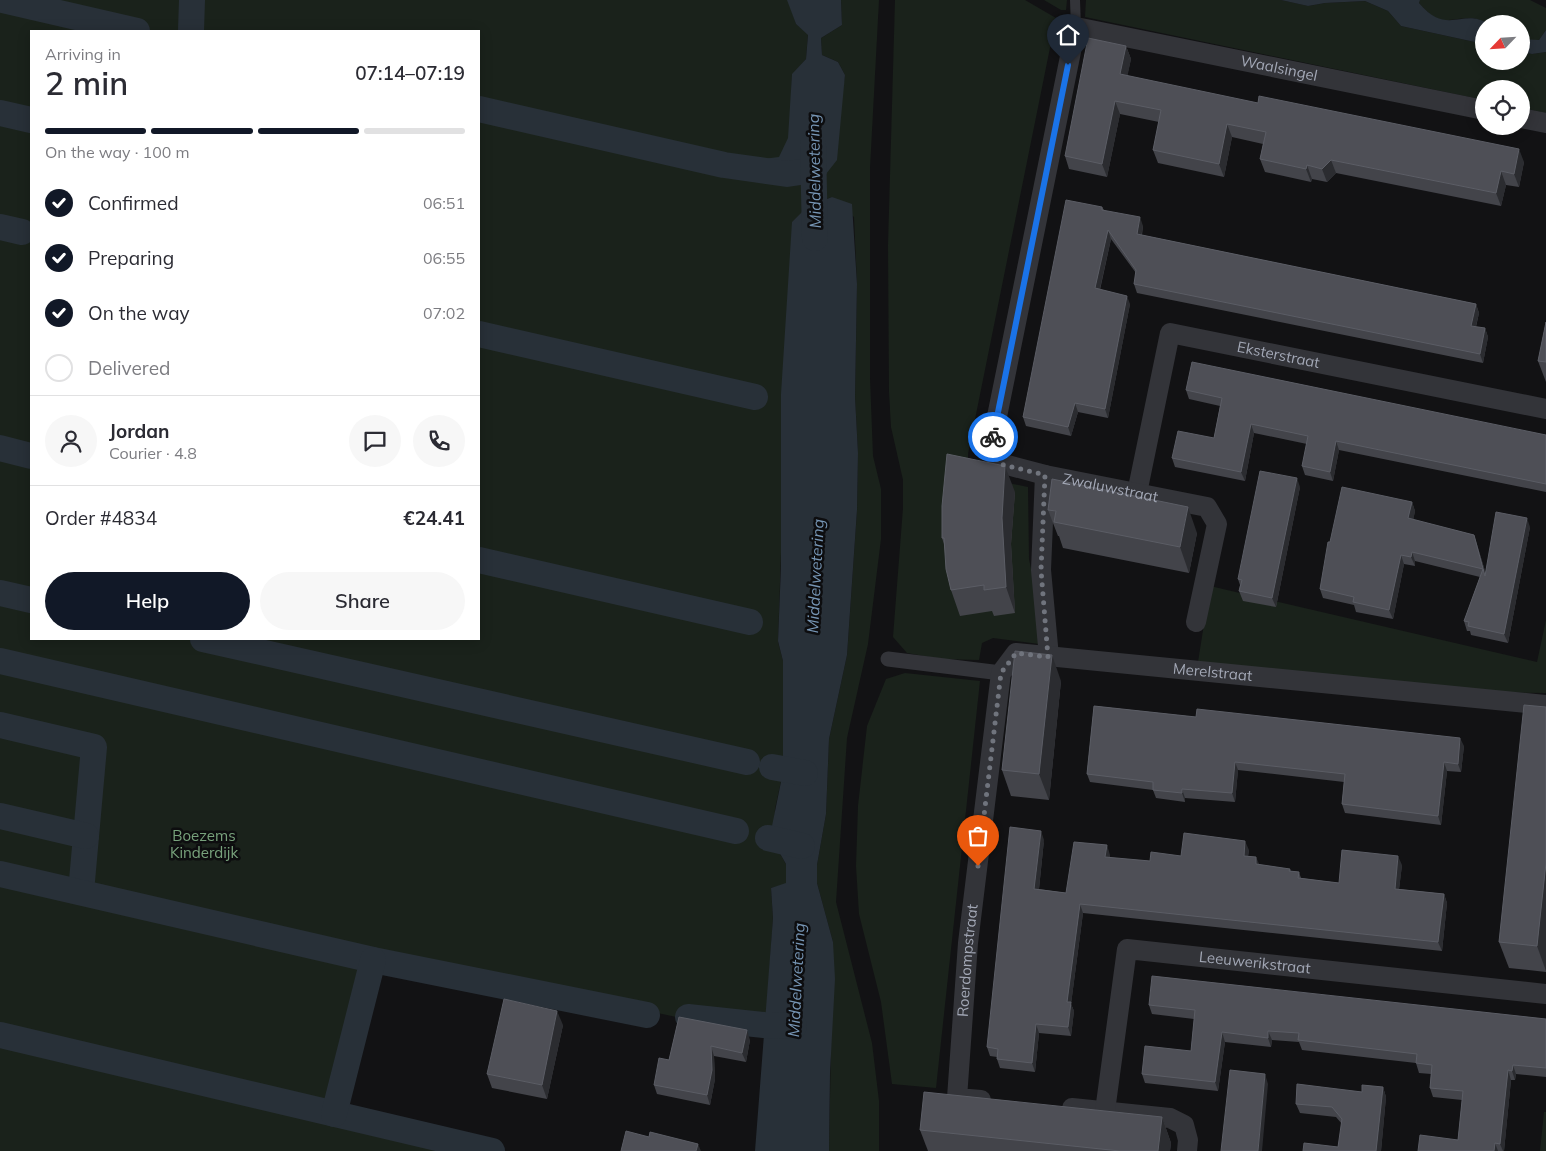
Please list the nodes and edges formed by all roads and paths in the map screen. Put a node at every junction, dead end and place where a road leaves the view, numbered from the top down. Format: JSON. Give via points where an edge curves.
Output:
{"nodes":[{"id":1,"x":1075,"y":0,"type":"edge"},
{"id":2,"x":1076,"y":27,"type":"junction"},
{"id":3,"x":1475,"y":108,"type":"edge"},
{"id":4,"x":1530,"y":120,"type":"edge"},
{"id":5,"x":1546,"y":123,"type":"edge"},
{"id":6,"x":1546,"y":409,"type":"edge"},
{"id":7,"x":1045,"y":475,"type":"junction"},
{"id":8,"x":1137,"y":493,"type":"junction"},
{"id":9,"x":1196,"y":622,"type":"dead end"},
{"id":10,"x":1048,"y":657,"type":"junction"},
{"id":11,"x":888,"y":660,"type":"dead end"},
{"id":12,"x":1001,"y":673,"type":"junction"},
{"id":13,"x":1546,"y":705,"type":"edge"},
{"id":14,"x":1546,"y":994,"type":"edge"},
{"id":15,"x":996,"y":1101,"type":"edge"},
{"id":16,"x":1056,"y":1107,"type":"edge"},
{"id":17,"x":1105,"y":1111,"type":"junction"},
{"id":18,"x":1187,"y":1151,"type":"edge"}],
"edges":[{"from":1,"to":2,"type":"lane"},
{"from":2,"to":3,"type":"street","name":"Waalsingel"},
{"from":2,"to":7,"type":"street","via":[[990,451],[1000,464]]},
{"from":4,"to":5,"type":"street"},
{"from":6,"to":8,"type":"street","name":"Eksterstraat","via":[[1170,333]]},
{"from":7,"to":8,"type":"street","name":"Zwaluwstraat"},
{"from":7,"to":10,"type":"street","name":"Zwaluwstraat","via":[[1041,570]]},
{"from":8,"to":9,"type":"street","name":"Zwaluwstraat","via":[[1207,507],[1217,524]]},
{"from":10,"to":12,"type":"street","name":"Merelstraat","via":[[1016,653]]},
{"from":10,"to":13,"type":"street","name":"Merelstraat"},
{"from":11,"to":12,"type":"street"},
{"from":12,"to":15,"type":"street","name":"Roerdompstraat","via":[[968,943],[957,1098]]},
{"from":14,"to":17,"type":"street","name":"Leeuwerikstraat","via":[[1126,949]]},
{"from":16,"to":17,"type":"street"},
{"from":17,"to":18,"type":"street","via":[[1170,1118],[1184,1125]]}]}
